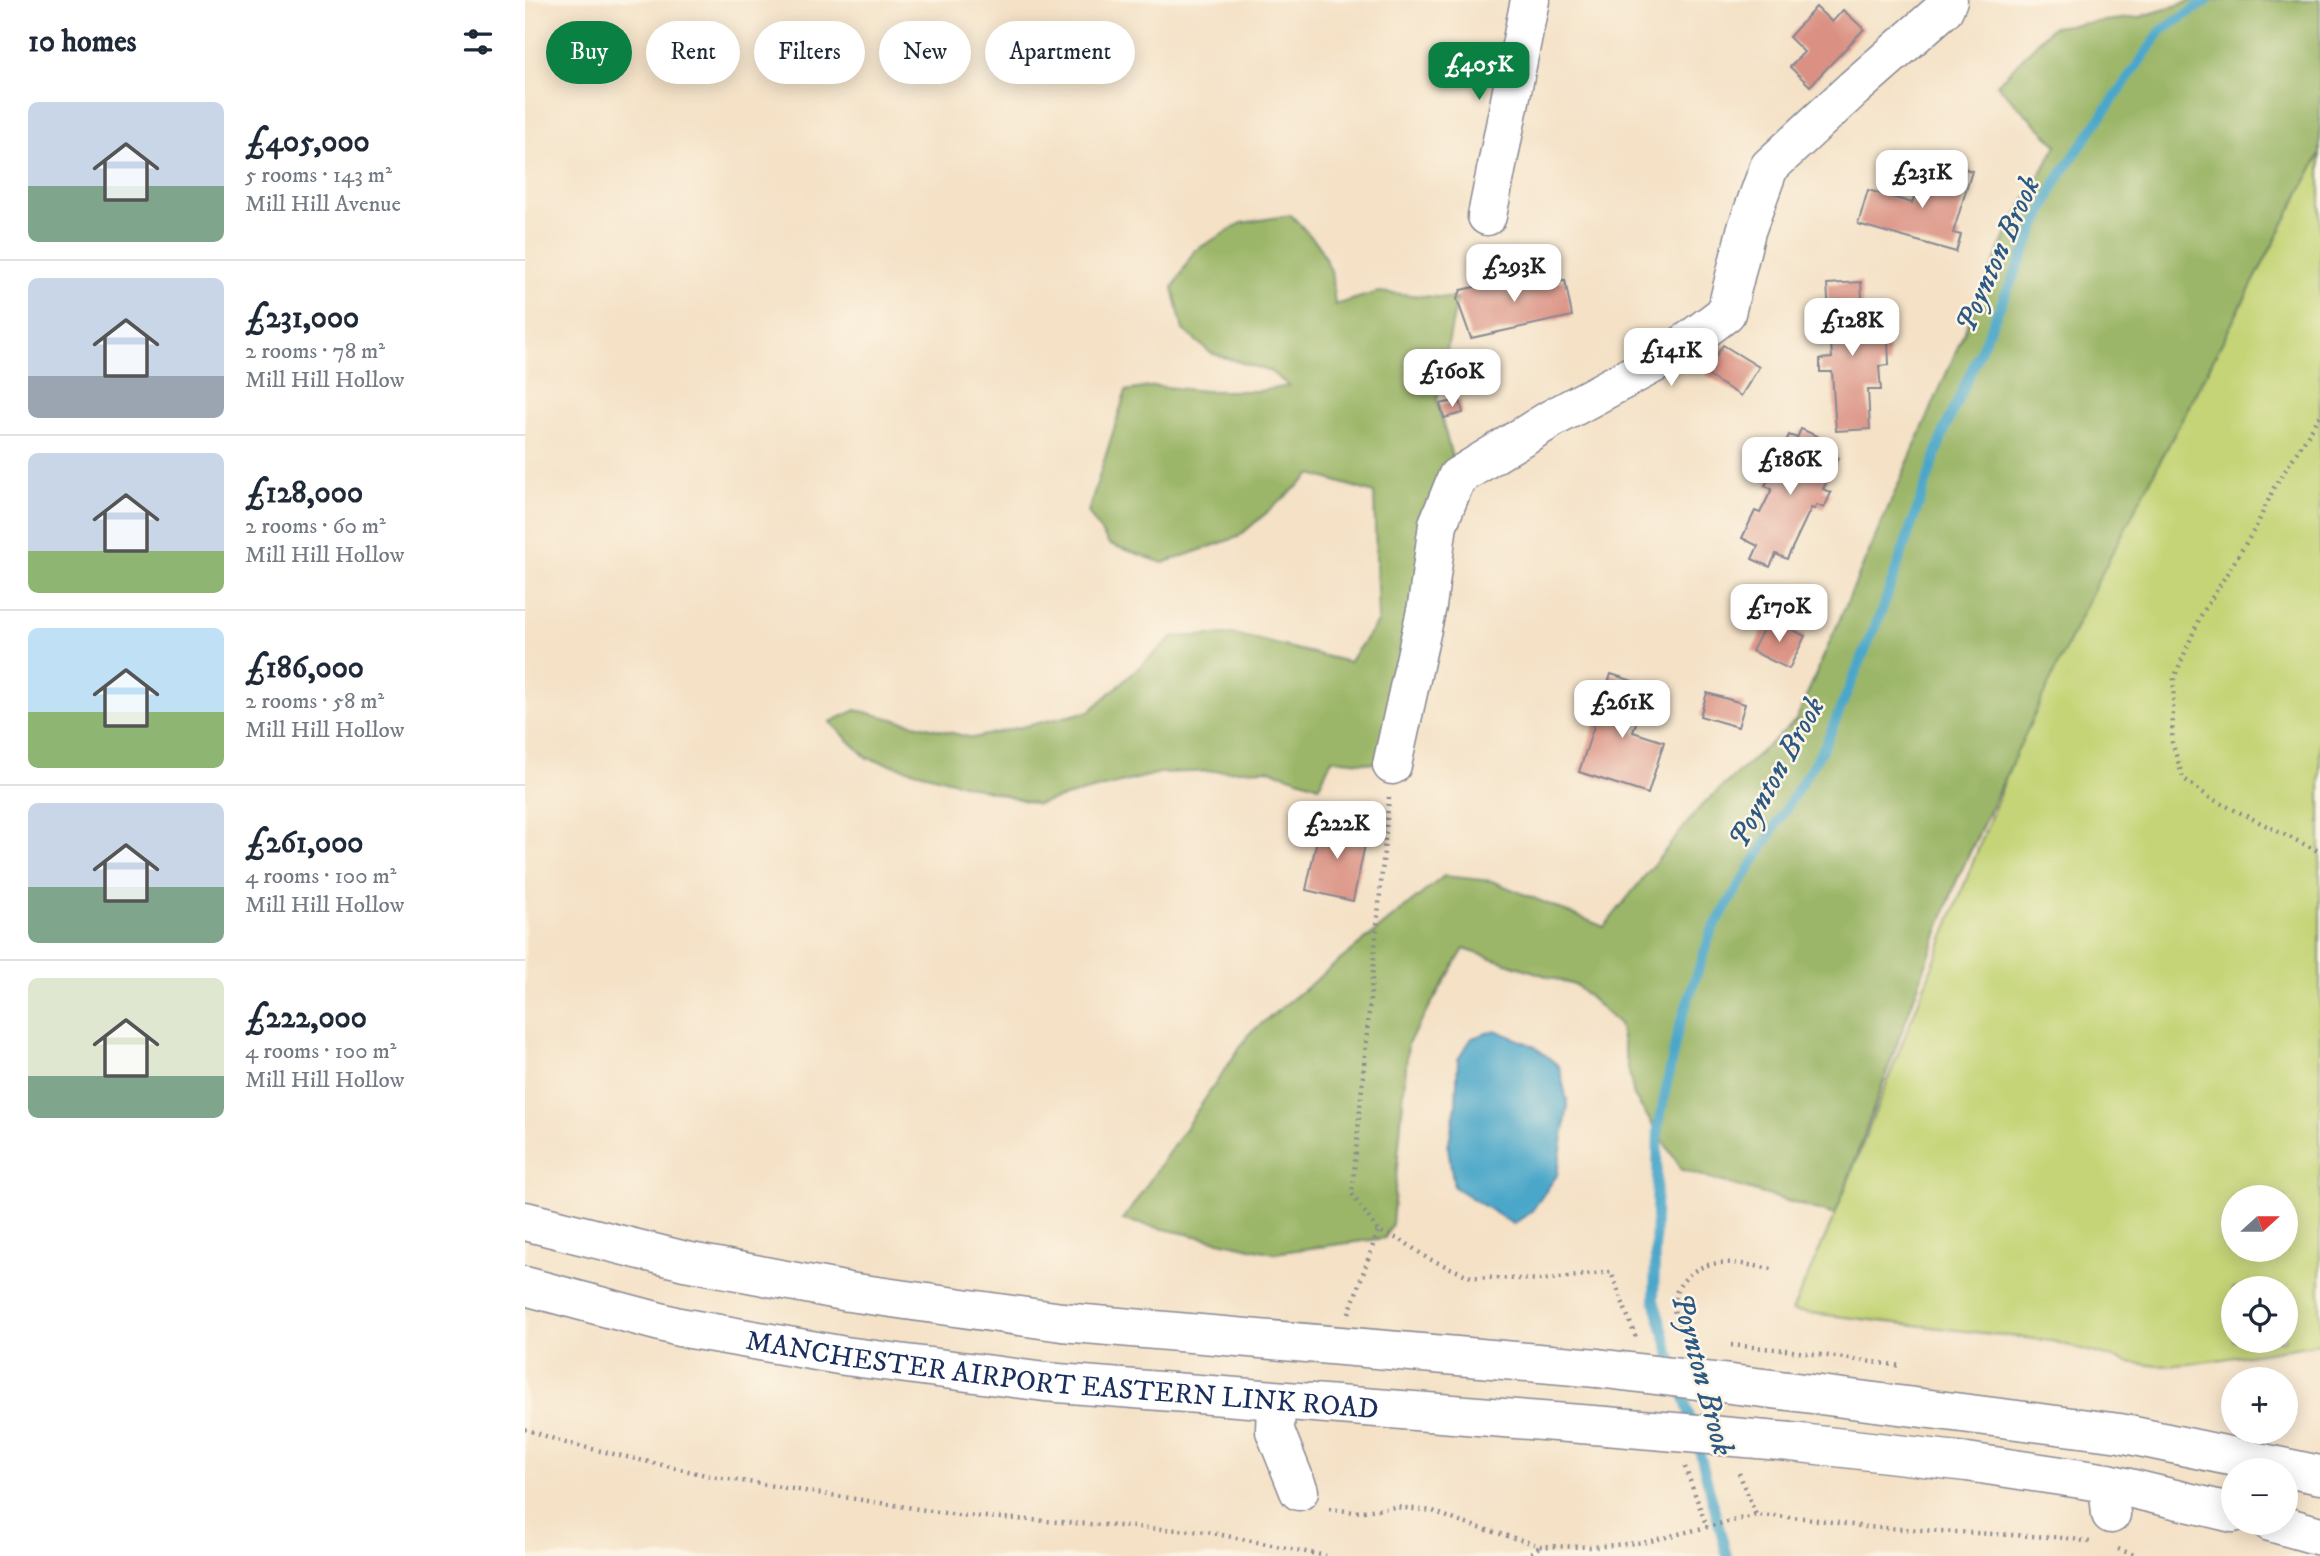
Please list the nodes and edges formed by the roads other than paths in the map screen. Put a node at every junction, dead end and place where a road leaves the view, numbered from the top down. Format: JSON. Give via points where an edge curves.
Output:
{"nodes":[{"id":1,"x":1530,"y":0,"type":"edge"},
{"id":2,"x":1948,"y":0,"type":"edge"},
{"id":3,"x":1487,"y":216,"type":"dead end"},
{"id":4,"x":1392,"y":765,"type":"road end"},
{"id":5,"x":525,"y":1221,"type":"edge"},
{"id":6,"x":525,"y":1286,"type":"edge"},
{"id":7,"x":1276,"y":1401,"type":"junction"},
{"id":8,"x":2320,"y":1475,"type":"edge"},
{"id":9,"x":1300,"y":1491,"type":"road end"},
{"id":10,"x":2221,"y":1515,"type":"edge"},
{"id":11,"x":2298,"y":1530,"type":"edge"},
{"id":12,"x":2320,"y":1536,"type":"edge"}],
"edges":[{"from":1,"to":3,"type":"main road"},
{"from":2,"to":4,"type":"main road","via":[[1944,9],[1769,166],[1746,231],[1726,313],[1670,355],[1551,419],[1457,477],[1439,524],[1427,606]]},
{"from":5,"to":8,"type":"main road","name":"MANCHESTER AIRPORT EASTERN LINK ROAD","bridge":true,"via":[[698,1264],[849,1292],[1062,1322],[1597,1368],[1787,1391],[2120,1433]]},
{"from":6,"to":7,"type":"main road","name":"MANCHESTER AIRPORT EASTERN LINK ROAD","via":[[679,1327],[845,1356],[1045,1382]]},
{"from":7,"to":9,"type":"main road","via":[[1275,1431]]},
{"from":7,"to":10,"type":"main road","name":"MANCHESTER AIRPORT EASTERN LINK ROAD","bridge":true,"via":[[1791,1442],[1968,1462],[2107,1522]]},
{"from":11,"to":12,"type":"main road"}]}
